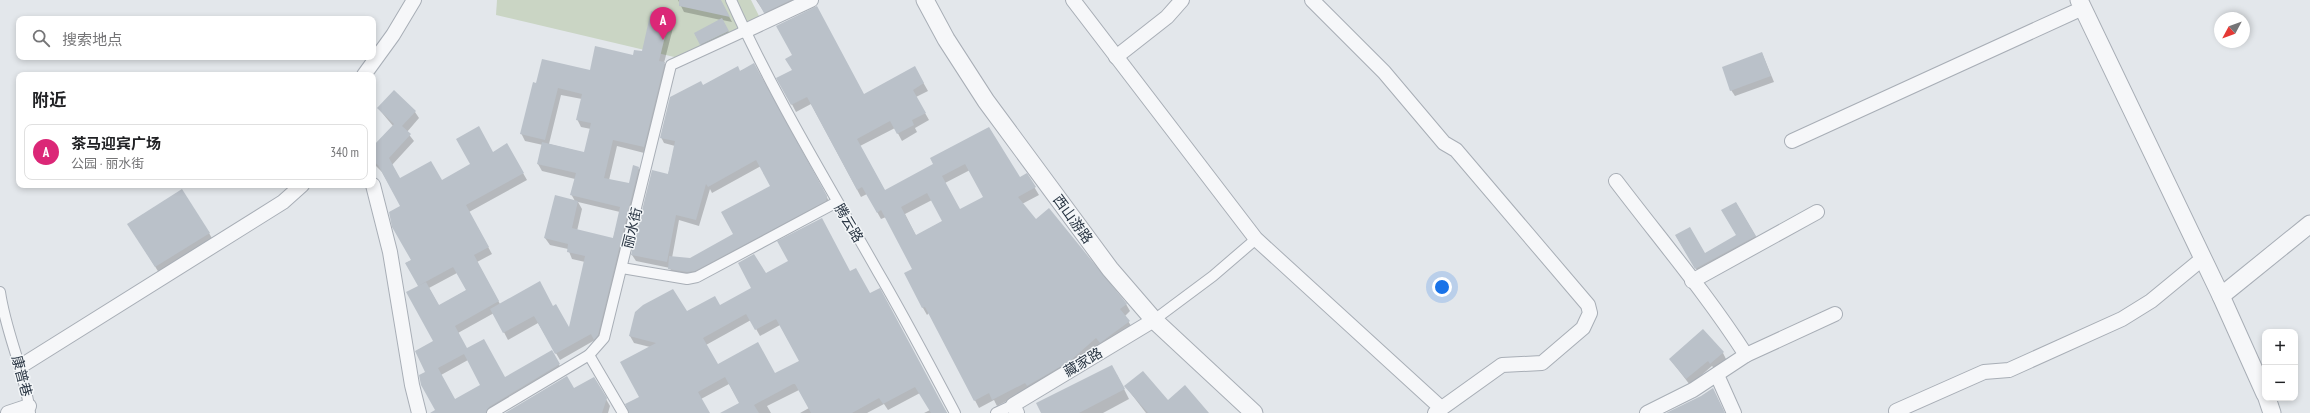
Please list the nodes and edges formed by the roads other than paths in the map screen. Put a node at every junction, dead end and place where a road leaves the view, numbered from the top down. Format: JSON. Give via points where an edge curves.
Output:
{"nodes":[{"id":1,"x":414,"y":0,"type":"edge"},
{"id":2,"x":731,"y":0,"type":"edge"},
{"id":3,"x":811,"y":0,"type":"edge"},
{"id":4,"x":925,"y":0,"type":"edge"},
{"id":5,"x":1073,"y":0,"type":"edge"},
{"id":6,"x":1182,"y":0,"type":"edge"},
{"id":7,"x":1312,"y":0,"type":"edge"},
{"id":8,"x":2081,"y":4,"type":"edge"},
{"id":9,"x":745,"y":31,"type":"junction"},
{"id":10,"x":1116,"y":56,"type":"junction"},
{"id":11,"x":376,"y":58,"type":"edge"},
{"id":12,"x":375,"y":60,"type":"edge"},
{"id":13,"x":366,"y":72,"type":"edge"},
{"id":14,"x":1792,"y":141,"type":"dead end"},
{"id":15,"x":1616,"y":181,"type":"dead end"},
{"id":16,"x":299,"y":188,"type":"edge"},
{"id":17,"x":374,"y":188,"type":"edge"},
{"id":18,"x":837,"y":202,"type":"junction"},
{"id":19,"x":1817,"y":212,"type":"dead end"},
{"id":20,"x":2310,"y":224,"type":"edge"},
{"id":21,"x":1256,"y":239,"type":"junction"},
{"id":22,"x":2202,"y":259,"type":"junction"},
{"id":23,"x":622,"y":268,"type":"junction"},
{"id":24,"x":1692,"y":281,"type":"junction"},
{"id":25,"x":0,"y":292,"type":"edge"},
{"id":26,"x":2221,"y":296,"type":"junction"},
{"id":27,"x":1835,"y":314,"type":"dead end"},
{"id":28,"x":1154,"y":320,"type":"junction"},
{"id":29,"x":589,"y":355,"type":"junction"},
{"id":30,"x":1746,"y":355,"type":"junction"},
{"id":31,"x":21,"y":366,"type":"junction"},
{"id":32,"x":1717,"y":375,"type":"junction"},
{"id":33,"x":2262,"y":387,"type":"edge"},
{"id":34,"x":2267,"y":401,"type":"edge"},
{"id":35,"x":30,"y":409,"type":"edge"},
{"id":36,"x":1015,"y":409,"type":"edge"},
{"id":37,"x":1438,"y":411,"type":"edge"},
{"id":38,"x":1896,"y":411,"type":"dead end"},
{"id":39,"x":8,"y":413,"type":"edge"},
{"id":40,"x":419,"y":413,"type":"edge"},
{"id":41,"x":492,"y":413,"type":"edge"},
{"id":42,"x":623,"y":413,"type":"edge"},
{"id":43,"x":955,"y":413,"type":"edge"},
{"id":44,"x":996,"y":413,"type":"edge"},
{"id":45,"x":1254,"y":413,"type":"edge"},
{"id":46,"x":1648,"y":413,"type":"edge"},
{"id":47,"x":1734,"y":413,"type":"edge"},
{"id":48,"x":2272,"y":413,"type":"edge"}],
"edges":[{"from":1,"to":11,"type":"street"},
{"from":2,"to":9,"type":"street","name":"腾云路"},
{"from":3,"to":9,"type":"street"},
{"from":4,"to":28,"type":"street","name":"西山游路","via":[[946,39],[986,101],[1110,269]]},
{"from":5,"to":10,"type":"street"},
{"from":6,"to":10,"type":"street","via":[[1167,17]]},
{"from":7,"to":37,"type":"street","via":[[1384,72],[1444,143],[1456,150],[1588,306],[1590,313],[1583,328],[1542,363],[1502,365]]},
{"from":8,"to":14,"type":"street"},
{"from":8,"to":22,"type":"street"},
{"from":9,"to":18,"type":"street","name":"腾云路"},
{"from":9,"to":23,"type":"street","name":"丽水街","via":[[671,65]]},
{"from":10,"to":21,"type":"street"},
{"from":12,"to":13,"type":"street"},
{"from":15,"to":24,"type":"street"},
{"from":16,"to":31,"type":"street","via":[[283,202]]},
{"from":17,"to":40,"type":"street","via":[[390,252],[412,386]]},
{"from":18,"to":23,"type":"street","via":[[697,277],[687,279]]},
{"from":18,"to":43,"type":"street","name":"腾云路"},
{"from":19,"to":24,"type":"street"},
{"from":20,"to":26,"type":"street"},
{"from":21,"to":28,"type":"street","via":[[1213,276]]},
{"from":21,"to":37,"type":"street"},
{"from":22,"to":26,"type":"street"},
{"from":22,"to":38,"type":"street","via":[[2151,301],[2122,319],[2009,370],[1984,372]]},
{"from":23,"to":29,"type":"street","name":"丽水街","via":[[604,338]]},
{"from":24,"to":30,"type":"street","via":[[1717,309]]},
{"from":25,"to":31,"type":"street","name":"康普巷","via":[[9,336]]},
{"from":26,"to":33,"type":"street"},
{"from":27,"to":30,"type":"street"},
{"from":28,"to":36,"type":"street","name":"藏家路"},
{"from":28,"to":45,"type":"street","name":"西山游路"},
{"from":29,"to":41,"type":"street","name":"丽水街"},
{"from":29,"to":42,"type":"street"},
{"from":30,"to":32,"type":"street"},
{"from":31,"to":35,"type":"street","name":"康普巷"},
{"from":32,"to":46,"type":"street"},
{"from":32,"to":47,"type":"street"},
{"from":34,"to":48,"type":"street"},
{"from":35,"to":39,"type":"street"},
{"from":36,"to":44,"type":"street"}]}
